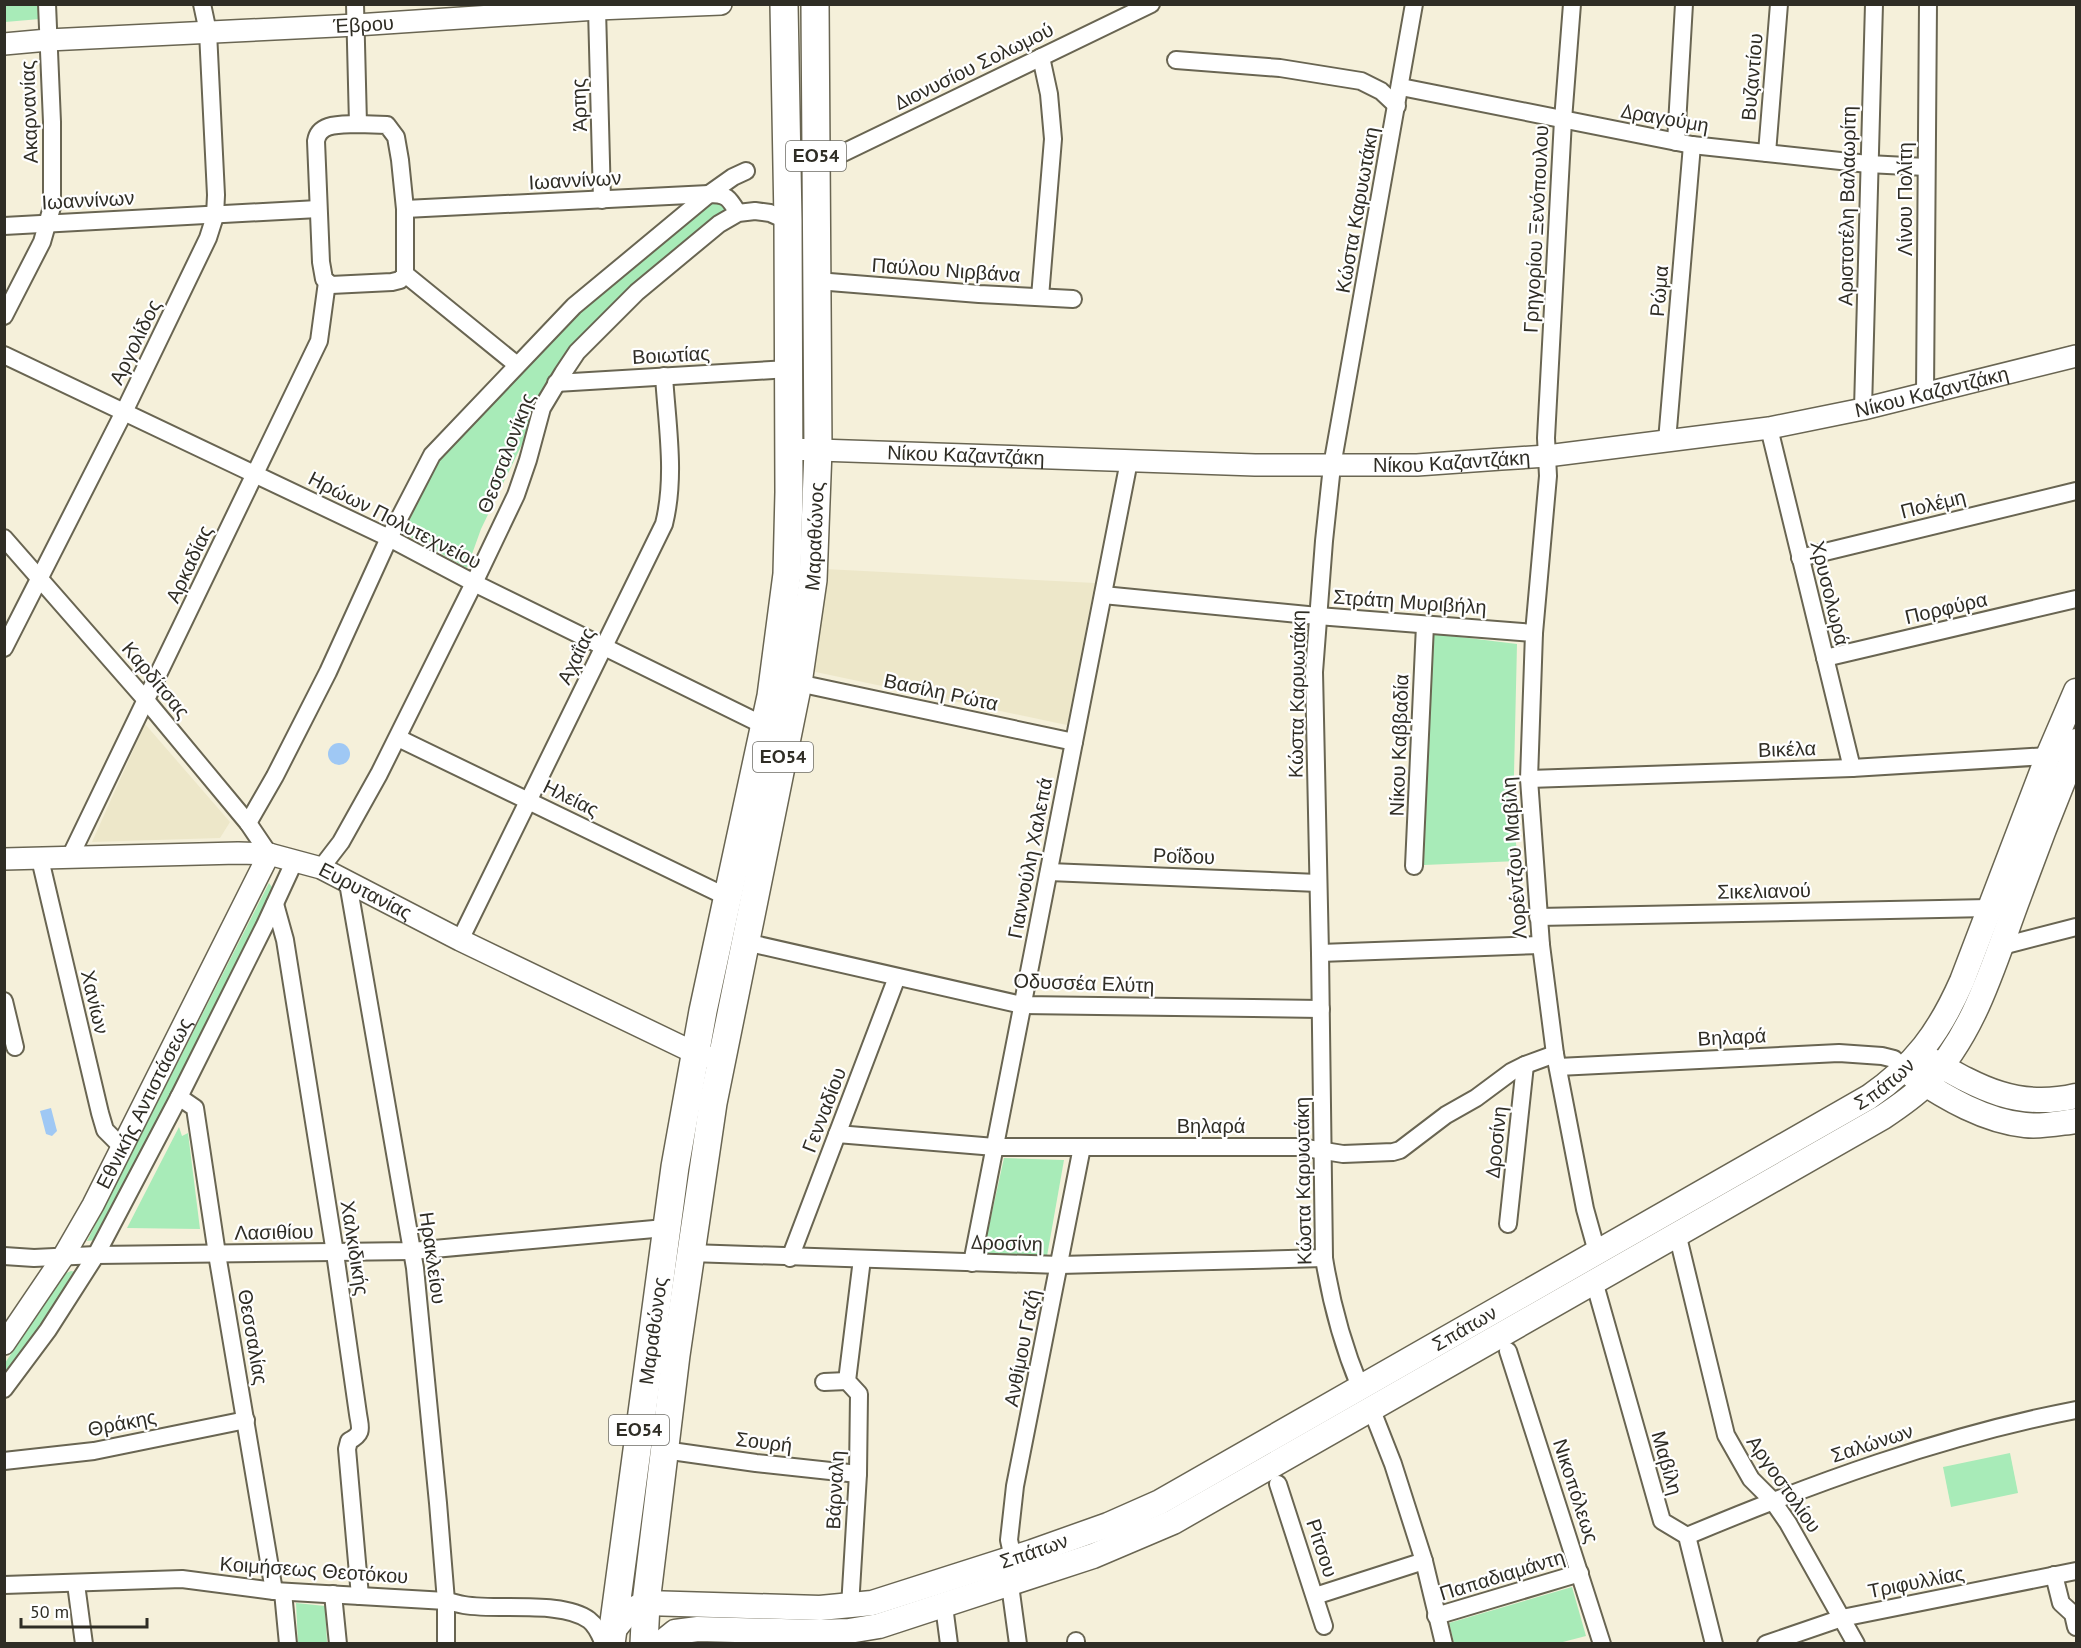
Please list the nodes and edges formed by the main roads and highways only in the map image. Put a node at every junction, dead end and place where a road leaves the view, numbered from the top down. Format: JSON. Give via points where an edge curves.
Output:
{"nodes":[{"id":1,"x":815,"y":4,"type":"edge"},
{"id":2,"x":780,"y":6,"type":"edge"},
{"id":3,"x":2076,"y":691,"type":"edge"},
{"id":4,"x":2076,"y":741,"type":"edge"},
{"id":5,"x":2070,"y":778,"type":"edge"},
{"id":6,"x":1912,"y":1062,"type":"junction"},
{"id":7,"x":1934,"y":1075,"type":"junction"},
{"id":8,"x":2076,"y":1096,"type":"edge"},
{"id":9,"x":2076,"y":1121,"type":"edge"},
{"id":10,"x":646,"y":1603,"type":"junction"},
{"id":11,"x":849,"y":1637,"type":"edge"},
{"id":12,"x":609,"y":1640,"type":"edge"},
{"id":13,"x":644,"y":1644,"type":"edge"},
{"id":14,"x":660,"y":1644,"type":"edge"}],
"edges":[{"from":1,"to":10,"type":"main road","name":"Μαραθώνος","number":"ΕΟ54","via":[[818,450],[813,580],[798,683],[722,1060],[690,1253]]},
{"from":2,"to":12,"type":"main road","name":"Μαραθώνος","number":"ΕΟ54","via":[[788,221],[787,574],[771,696],[695,1053],[665,1227]]},
{"from":3,"to":6,"type":"main road","name":"Σπάτων","via":[[1950,1009]]},
{"from":4,"to":5,"type":"main road","name":"Σπάτων"},
{"from":5,"to":7,"type":"main road","name":"Σπάτων","via":[[1985,989],[1962,1037]]},
{"from":6,"to":7,"type":"main road"},
{"from":6,"to":10,"type":"main road","name":"Σπάτων","via":[[1860,1102],[1160,1502],[1108,1525],[887,1599],[850,1606]]},
{"from":7,"to":8,"type":"main road","via":[[2024,1101]]},
{"from":7,"to":9,"type":"main road","via":[[1982,1114],[2037,1126]]},
{"from":7,"to":11,"type":"main road","name":"Σπάτων","via":[[1882,1117],[1173,1522],[1109,1550]]},
{"from":10,"to":12,"type":"main road","via":[[628,1611]]},
{"from":10,"to":13,"type":"main road","name":"Μαραθώνος","number":"ΕΟ54"},
{"from":11,"to":14,"type":"main road","name":"Σπάτων","via":[[819,1632],[698,1629],[675,1632]]}]}
